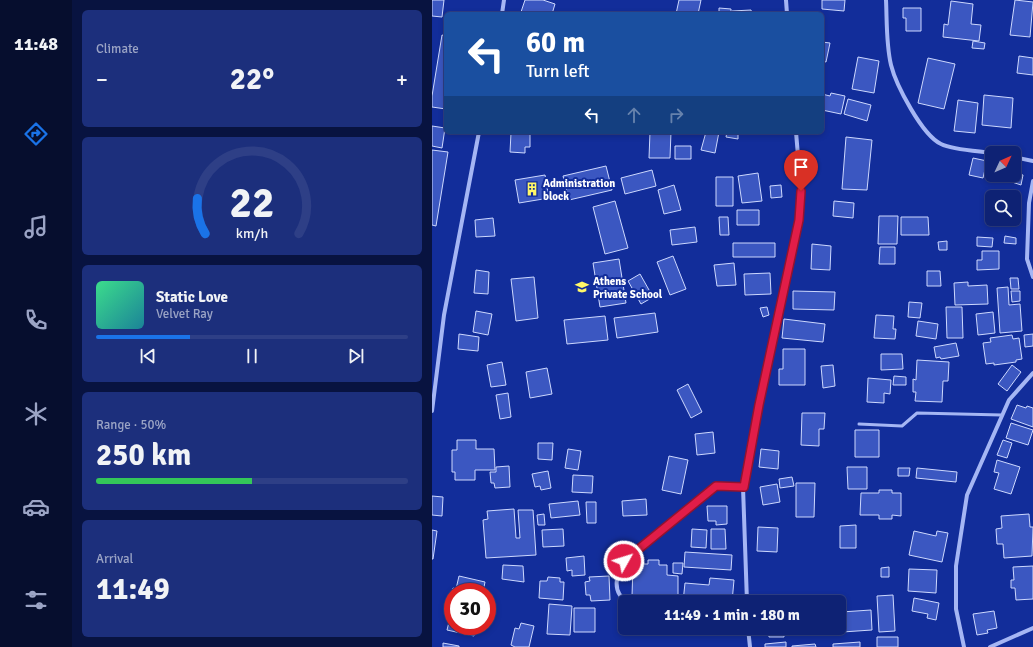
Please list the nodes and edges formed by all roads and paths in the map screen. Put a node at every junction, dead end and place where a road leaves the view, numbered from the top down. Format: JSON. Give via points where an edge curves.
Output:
{"nodes":[{"id":1,"x":504,"y":0,"type":"edge"},
{"id":2,"x":786,"y":0,"type":"edge"},
{"id":3,"x":886,"y":0,"type":"edge"},
{"id":4,"x":502,"y":12,"type":"edge"},
{"id":5,"x":787,"y":12,"type":"edge"},
{"id":6,"x":479,"y":134,"type":"edge"},
{"id":7,"x":796,"y":134,"type":"edge"},
{"id":8,"x":985,"y":152,"type":"edge"},
{"id":9,"x":1021,"y":158,"type":"edge"},
{"id":10,"x":1033,"y":161,"type":"edge"},
{"id":11,"x":1033,"y":181,"type":"edge"},
{"id":12,"x":1033,"y":277,"type":"edge"},
{"id":13,"x":1033,"y":372,"type":"edge"},
{"id":14,"x":432,"y":411,"type":"edge"},
{"id":15,"x":1002,"y":415,"type":"junction"},
{"id":16,"x":859,"y":424,"type":"dead end"},
{"id":17,"x":744,"y":487,"type":"junction"},
{"id":18,"x":620,"y":595,"type":"edge"},
{"id":19,"x":747,"y":595,"type":"edge"},
{"id":20,"x":1033,"y":628,"type":"edge"},
{"id":21,"x":749,"y":635,"type":"edge"},
{"id":22,"x":750,"y":647,"type":"edge"},
{"id":23,"x":964,"y":647,"type":"edge"},
{"id":24,"x":990,"y":647,"type":"edge"}],
"edges":[{"from":1,"to":4,"type":"street"},
{"from":2,"to":5,"type":"street"},
{"from":3,"to":8,"type":"street","via":[[893,74],[922,128],[942,145]]},
{"from":6,"to":14,"type":"street","via":[[444,315]]},
{"from":7,"to":17,"type":"street","via":[[801,191],[799,220]]},
{"from":9,"to":10,"type":"street"},
{"from":11,"to":12,"type":"street","via":[[1029,203],[1027,258]]},
{"from":13,"to":15,"type":"street","via":[[1009,400]]},
{"from":15,"to":16,"type":"lane","via":[[917,413],[902,426]]},
{"from":15,"to":23,"type":"street","via":[[967,495],[956,566],[956,609]]},
{"from":17,"to":18,"type":"street","via":[[716,486],[624,561],[616,574]]},
{"from":17,"to":19,"type":"street"},
{"from":20,"to":24,"type":"street"},
{"from":21,"to":22,"type":"street"}]}
